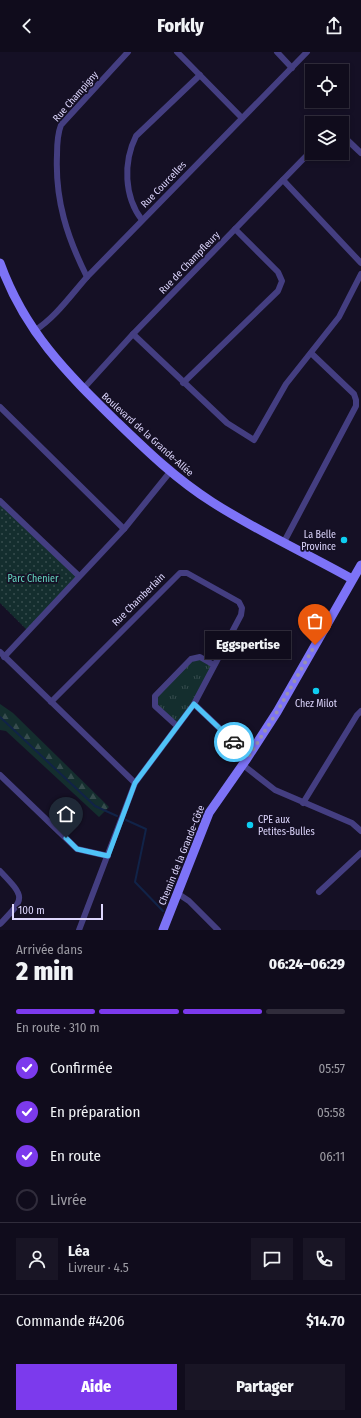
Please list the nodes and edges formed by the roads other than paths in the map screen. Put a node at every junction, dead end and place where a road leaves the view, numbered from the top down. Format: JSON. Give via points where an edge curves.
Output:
{"nodes":[{"id":1,"x":128,"y":52,"type":"edge"},
{"id":2,"x":177,"y":52,"type":"edge"},
{"id":3,"x":277,"y":52,"type":"edge"},
{"id":4,"x":307,"y":52,"type":"edge"},
{"id":5,"x":292,"y":68,"type":"junction"},
{"id":6,"x":200,"y":75,"type":"junction"},
{"id":7,"x":242,"y":118,"type":"junction"},
{"id":8,"x":349,"y":141,"type":"edge"},
{"id":9,"x":361,"y":152,"type":"edge"},
{"id":10,"x":305,"y":157,"type":"edge"},
{"id":11,"x":283,"y":180,"type":"junction"},
{"id":12,"x":142,"y":220,"type":"junction"},
{"id":13,"x":235,"y":229,"type":"junction"},
{"id":14,"x":0,"y":263,"type":"edge"},
{"id":15,"x":361,"y":263,"type":"edge"},
{"id":16,"x":361,"y":274,"type":"edge"},
{"id":17,"x":87,"y":277,"type":"junction"},
{"id":18,"x":34,"y":331,"type":"junction"},
{"id":19,"x":132,"y":334,"type":"junction"},
{"id":20,"x":311,"y":353,"type":"junction"},
{"id":21,"x":183,"y":383,"type":"junction"},
{"id":22,"x":83,"y":389,"type":"junction"},
{"id":23,"x":0,"y":408,"type":"edge"},
{"id":24,"x":170,"y":472,"type":"junction"},
{"id":25,"x":0,"y":501,"type":"edge"},
{"id":26,"x":124,"y":529,"type":"junction"},
{"id":27,"x":284,"y":542,"type":"junction"},
{"id":28,"x":361,"y":565,"type":"edge"},
{"id":29,"x":79,"y":576,"type":"junction"},
{"id":30,"x":352,"y":579,"type":"junction"},
{"id":31,"x":2,"y":654,"type":"edge"},
{"id":32,"x":214,"y":665,"type":"junction"},
{"id":33,"x":51,"y":702,"type":"junction"},
{"id":34,"x":194,"y":704,"type":"junction"},
{"id":35,"x":361,"y":711,"type":"edge"},
{"id":36,"x":177,"y":726,"type":"junction"},
{"id":37,"x":249,"y":756,"type":"junction"},
{"id":38,"x":243,"y":765,"type":"junction"},
{"id":39,"x":0,"y":775,"type":"edge"},
{"id":40,"x":135,"y":783,"type":"junction"},
{"id":41,"x":303,"y":803,"type":"junction"},
{"id":42,"x":361,"y":831,"type":"edge"},
{"id":43,"x":361,"y":853,"type":"edge"},
{"id":44,"x":108,"y":856,"type":"junction"},
{"id":45,"x":0,"y":871,"type":"edge"},
{"id":46,"x":319,"y":892,"type":"dead end"},
{"id":47,"x":177,"y":893,"type":"junction"},
{"id":48,"x":0,"y":924,"type":"edge"},
{"id":49,"x":79,"y":930,"type":"edge"},
{"id":50,"x":163,"y":930,"type":"edge"},
{"id":51,"x":218,"y":930,"type":"edge"}],
"edges":[{"from":1,"to":17,"type":"street","name":"Rue Champigny","via":[[61,125],[58,133],[56,170],[64,225]]},
{"from":2,"to":6,"type":"street"},
{"from":3,"to":5,"type":"street"},
{"from":4,"to":5,"type":"street","name":"Rue Courcelles"},
{"from":5,"to":7,"type":"street","name":"Rue Courcelles"},
{"from":6,"to":7,"type":"street"},
{"from":6,"to":12,"type":"street","via":[[136,136],[130,148],[129,198],[133,209]]},
{"from":7,"to":12,"type":"street","name":"Rue Courcelles"},
{"from":8,"to":9,"type":"street"},
{"from":10,"to":11,"type":"street","name":"Rue de Champfleury"},
{"from":11,"to":13,"type":"street","name":"Rue de Champfleury"},
{"from":11,"to":15,"type":"street"},
{"from":12,"to":17,"type":"street","name":"Rue Courcelles"},
{"from":13,"to":19,"type":"street","name":"Rue de Champfleury"},
{"from":13,"to":21,"type":"street","via":[[278,272],[282,281],[278,291]]},
{"from":14,"to":18,"type":"street","name":"Boulevard de la Grande-Allée","via":[[18,304]]},
{"from":16,"to":20,"type":"street","via":[[339,317]]},
{"from":17,"to":18,"type":"street","name":"Rue Courcelles","via":[[60,308]]},
{"from":18,"to":22,"type":"street","name":"Boulevard de la Grande-Allée","via":[[55,360]]},
{"from":19,"to":21,"type":"street"},
{"from":19,"to":22,"type":"street","name":"Rue de Champfleury"},
{"from":20,"to":21,"type":"street","via":[[286,384],[254,440],[227,423]]},
{"from":20,"to":27,"type":"street","via":[[354,394],[356,406]]},
{"from":22,"to":24,"type":"street","name":"Boulevard de la Grande-Allée"},
{"from":23,"to":26,"type":"street"},
{"from":24,"to":26,"type":"street"},
{"from":24,"to":27,"type":"street","name":"Boulevard de la Grande-Allée","via":[[218,506]]},
{"from":25,"to":29,"type":"street"},
{"from":26,"to":29,"type":"street"},
{"from":27,"to":30,"type":"street","name":"Boulevard de la Grande-Allée"},
{"from":28,"to":30,"type":"street","name":"Chemin de la Grande-Côte"},
{"from":29,"to":31,"type":"street"},
{"from":30,"to":37,"type":"street","name":"Chemin de la Grande-Côte","via":[[291,688]]},
{"from":31,"to":33,"type":"street"},
{"from":32,"to":33,"type":"street","name":"Rue Chamberlain","via":[[241,615],[242,608],[239,602],[187,573],[180,573]]},
{"from":32,"to":34,"type":"street","name":"Rue Chamberlain"},
{"from":32,"to":36,"type":"street","via":[[200,657],[191,659],[155,696],[155,706]]},
{"from":33,"to":40,"type":"street"},
{"from":34,"to":36,"type":"street","name":"Rue Chamberlain"},
{"from":34,"to":37,"type":"street"},
{"from":35,"to":41,"type":"street"},
{"from":36,"to":40,"type":"street","name":"Rue Chamberlain"},
{"from":37,"to":38,"type":"street","name":"Chemin de la Grande-Côte"},
{"from":38,"to":41,"type":"street","via":[[269,786]]},
{"from":38,"to":47,"type":"street","name":"Chemin de la Grande-Côte","via":[[209,813]]},
{"from":39,"to":44,"type":"street","via":[[77,849]]},
{"from":40,"to":44,"type":"street","name":"Rue Chamberlain"},
{"from":41,"to":42,"type":"street","via":[[352,823]]},
{"from":43,"to":46,"type":"street"},
{"from":44,"to":49,"type":"street","name":"Rue Chamberlain"},
{"from":45,"to":48,"type":"street","via":[[15,886],[20,896],[19,904]]},
{"from":47,"to":50,"type":"street","name":"Chemin de la Grande-Côte"},
{"from":47,"to":51,"type":"street","via":[[194,905]]}]}
